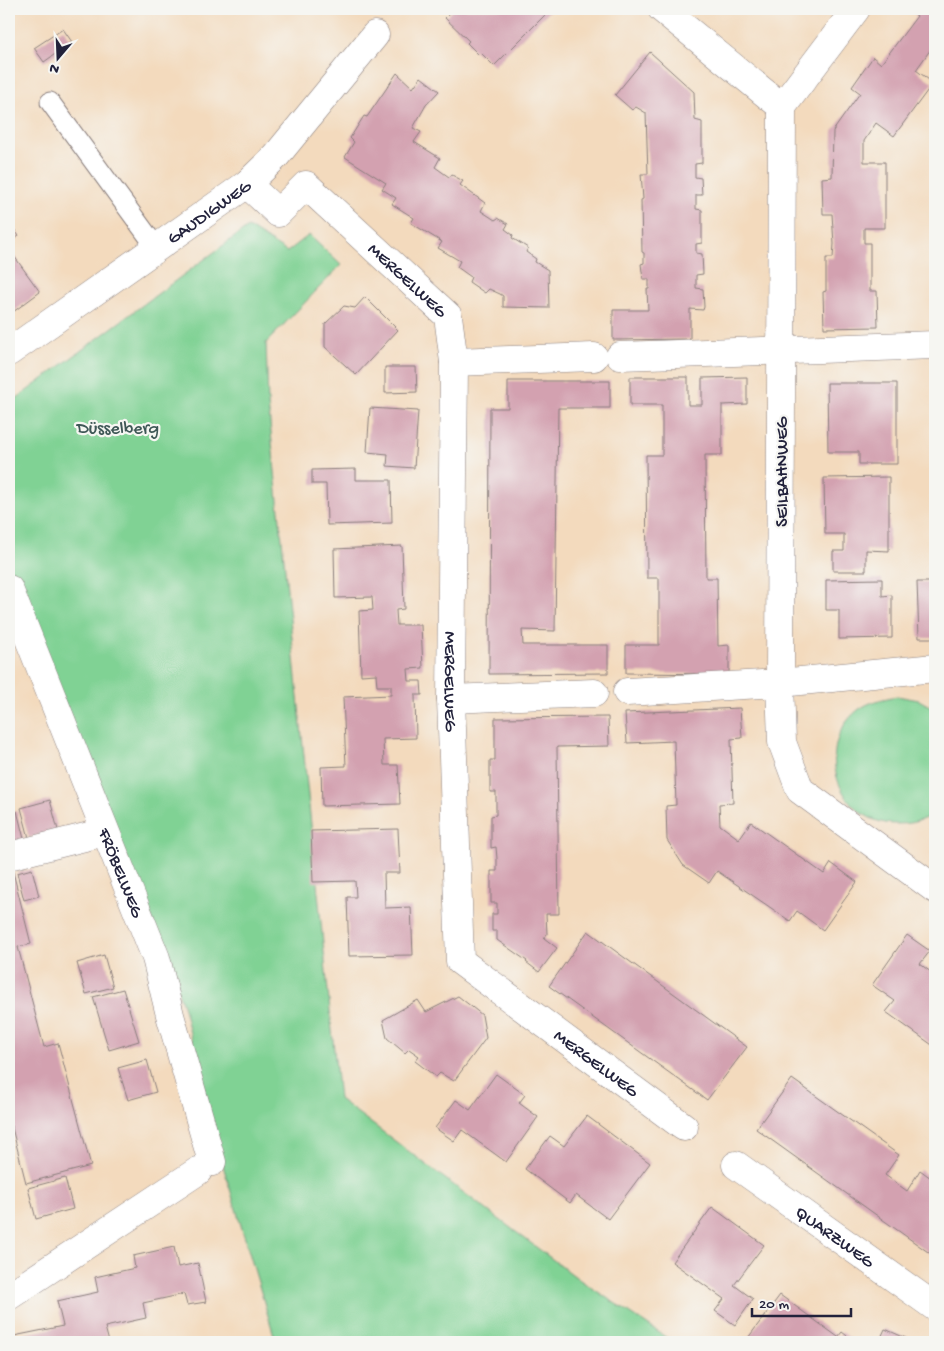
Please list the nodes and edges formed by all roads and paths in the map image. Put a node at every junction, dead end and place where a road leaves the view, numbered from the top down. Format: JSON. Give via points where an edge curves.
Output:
{"nodes":[{"id":1,"x":662,"y":9,"type":"edge"},
{"id":2,"x":856,"y":9,"type":"edge"},
{"id":3,"x":375,"y":35,"type":"dead end"},
{"id":4,"x":50,"y":102,"type":"dead end"},
{"id":5,"x":782,"y":108,"type":"junction"},
{"id":6,"x":276,"y":156,"type":"junction"},
{"id":7,"x":247,"y":184,"type":"junction"},
{"id":8,"x":306,"y":185,"type":"junction"},
{"id":9,"x":156,"y":248,"type":"junction"},
{"id":10,"x":935,"y":345,"type":"edge"},
{"id":11,"x":781,"y":350,"type":"junction"},
{"id":12,"x":9,"y":352,"type":"edge"},
{"id":13,"x":454,"y":362,"type":"junction"},
{"id":14,"x":9,"y":589,"type":"edge"},
{"id":15,"x":935,"y":668,"type":"edge"},
{"id":16,"x":780,"y":683,"type":"junction"},
{"id":17,"x":627,"y":692,"type":"dead end"},
{"id":18,"x":594,"y":693,"type":"dead end"},
{"id":19,"x":451,"y":699,"type":"junction"},
{"id":20,"x":105,"y":832,"type":"junction"},
{"id":21,"x":9,"y":856,"type":"edge"},
{"id":22,"x":935,"y":889,"type":"edge"},
{"id":23,"x":684,"y":1127,"type":"dead end"},
{"id":24,"x":736,"y":1165,"type":"dead end"},
{"id":25,"x":9,"y":1296,"type":"edge"},
{"id":26,"x":935,"y":1307,"type":"edge"}],
"edges":[{"from":1,"to":5,"type":"street"},
{"from":2,"to":5,"type":"street"},
{"from":3,"to":6,"type":"street","name":"GAUDIGWEG"},
{"from":4,"to":9,"type":"lane"},
{"from":5,"to":11,"type":"street","name":"SEILBAHNWEG"},
{"from":6,"to":7,"type":"street","name":"GAUDIGWEG"},
{"from":6,"to":8,"type":"street","name":"MERGELWEG"},
{"from":7,"to":8,"type":"street","via":[[278,212]]},
{"from":7,"to":9,"type":"street","name":"GAUDIGWEG"},
{"from":8,"to":13,"type":"street","name":"MERGELWEG","via":[[448,316]]},
{"from":9,"to":12,"type":"street","name":"GAUDIGWEG"},
{"from":10,"to":11,"type":"street"},
{"from":11,"to":13,"type":"street"},
{"from":11,"to":16,"type":"street","name":"SEILBAHNWEG"},
{"from":13,"to":19,"type":"street","name":"MERGELWEG"},
{"from":14,"to":20,"type":"street","name":"FRÖBELWEG"},
{"from":15,"to":16,"type":"street"},
{"from":16,"to":17,"type":"street"},
{"from":16,"to":22,"type":"street","name":"SEILBAHNWEG","via":[[782,742],[800,790]]},
{"from":18,"to":19,"type":"street"},
{"from":19,"to":23,"type":"street","name":"MERGELWEG","via":[[460,961]]},
{"from":20,"to":21,"type":"street"},
{"from":20,"to":25,"type":"street","name":"FRÖBELWEG","via":[[156,958],[205,1167]]},
{"from":24,"to":26,"type":"street","name":"QUARZWEG"}]}
